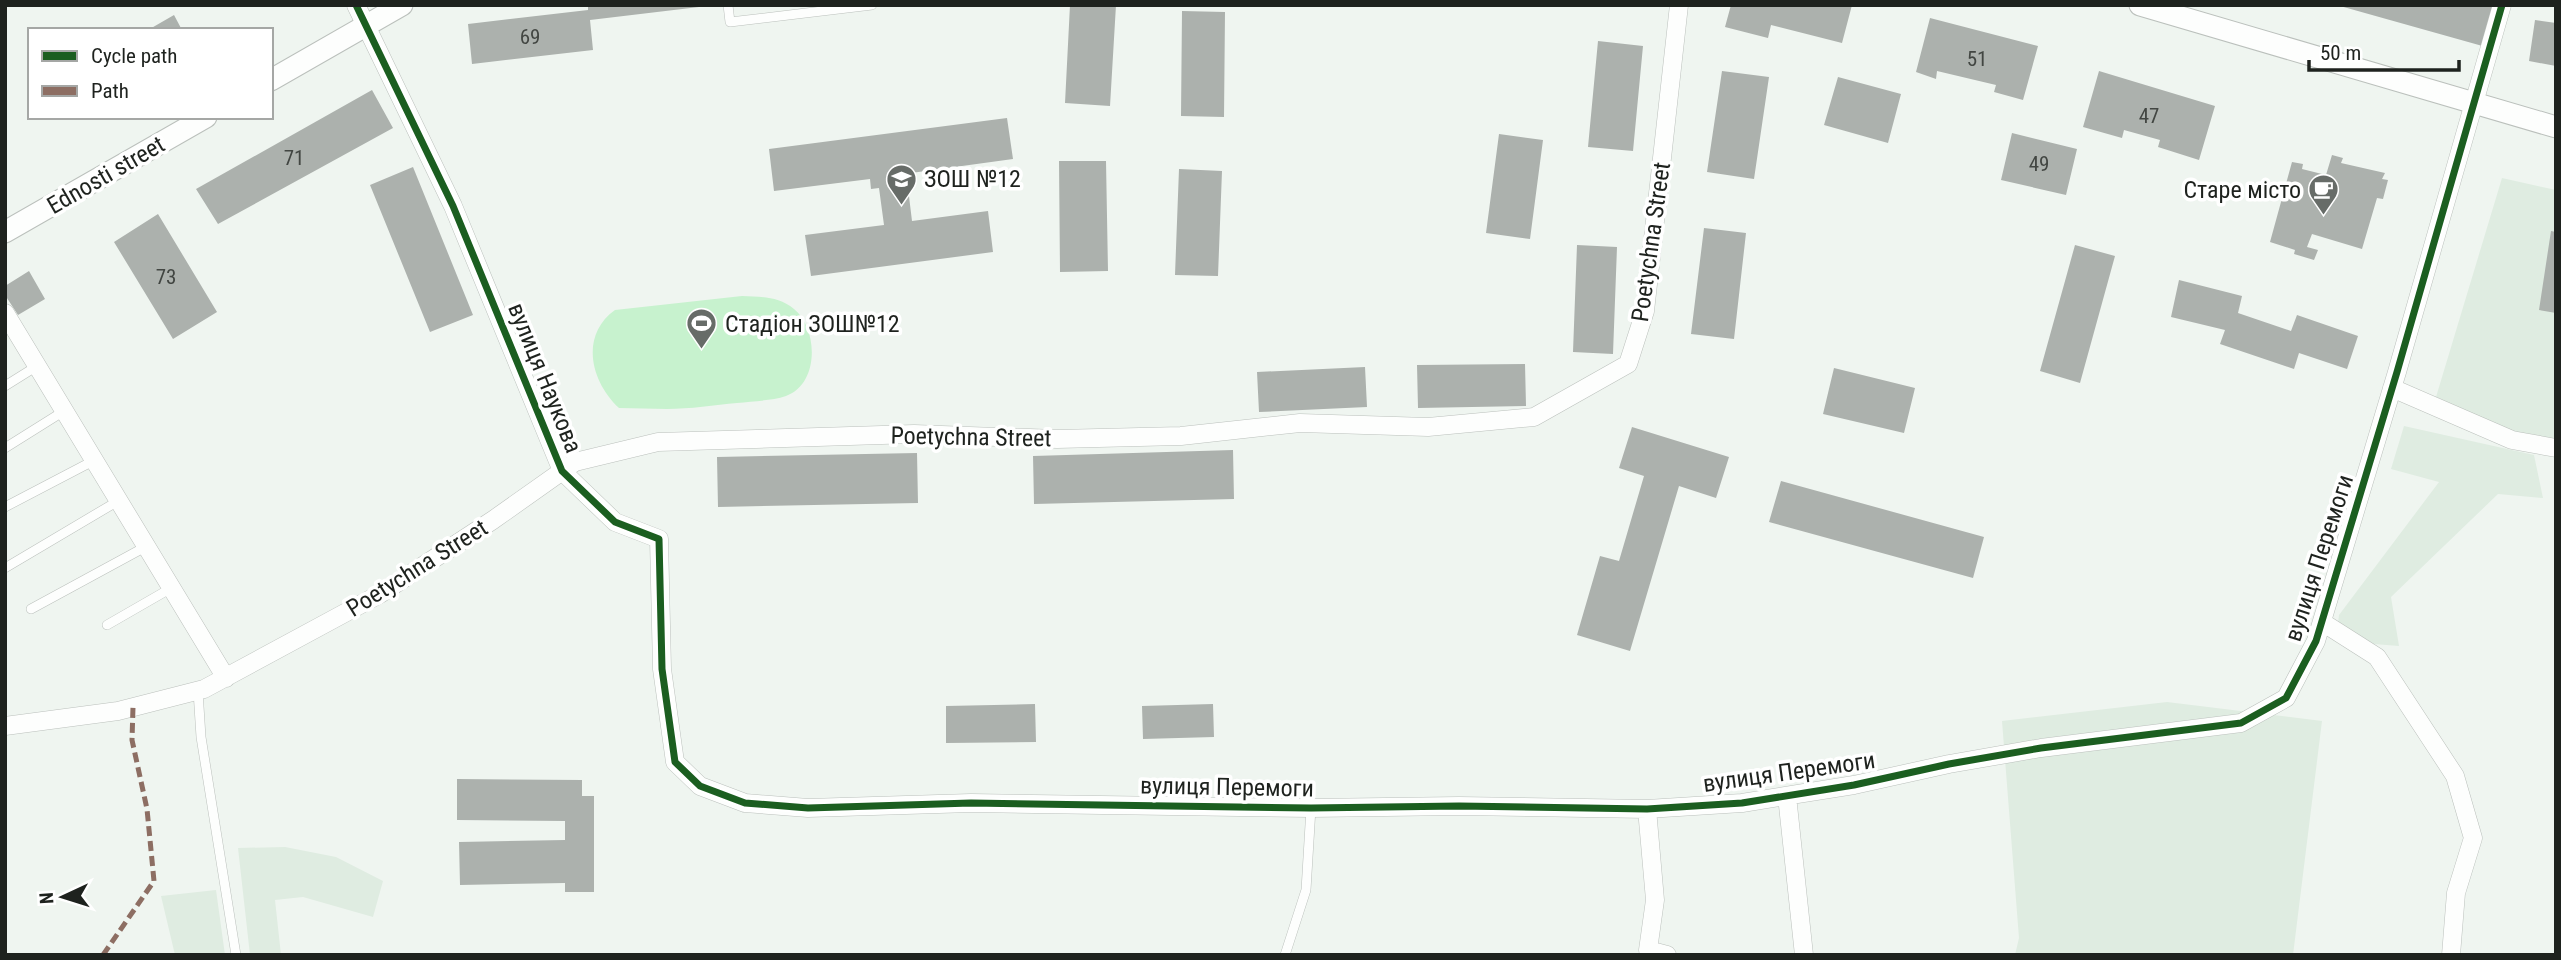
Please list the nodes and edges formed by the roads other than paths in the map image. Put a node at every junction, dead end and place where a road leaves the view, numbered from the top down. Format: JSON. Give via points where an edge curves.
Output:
{"nodes":[{"id":1,"x":356,"y":5,"type":"edge"},
{"id":2,"x":402,"y":5,"type":"edge"},
{"id":3,"x":728,"y":5,"type":"edge"},
{"id":4,"x":872,"y":5,"type":"edge"},
{"id":5,"x":1679,"y":5,"type":"edge"},
{"id":6,"x":2140,"y":5,"type":"edge"},
{"id":7,"x":2502,"y":5,"type":"edge"},
{"id":8,"x":366,"y":26,"type":"junction"},
{"id":9,"x":273,"y":79,"type":"edge"},
{"id":10,"x":2473,"y":103,"type":"junction"},
{"id":11,"x":203,"y":119,"type":"edge"},
{"id":12,"x":2556,"y":127,"type":"edge"},
{"id":13,"x":5,"y":232,"type":"edge"},
{"id":14,"x":5,"y":313,"type":"edge"},
{"id":15,"x":37,"y":366,"type":"junction"},
{"id":16,"x":5,"y":386,"type":"edge"},
{"id":17,"x":2392,"y":388,"type":"junction"},
{"id":18,"x":64,"y":411,"type":"junction"},
{"id":19,"x":5,"y":448,"type":"edge"},
{"id":20,"x":2556,"y":448,"type":"edge"},
{"id":21,"x":93,"y":461,"type":"junction"},
{"id":22,"x":562,"y":471,"type":"junction"},
{"id":23,"x":118,"y":501,"type":"junction"},
{"id":24,"x":5,"y":507,"type":"edge"},
{"id":25,"x":147,"y":546,"type":"junction"},
{"id":26,"x":5,"y":568,"type":"edge"},
{"id":27,"x":173,"y":587,"type":"junction"},
{"id":28,"x":31,"y":610,"type":"dead end"},
{"id":29,"x":2322,"y":622,"type":"junction"},
{"id":30,"x":107,"y":625,"type":"dead end"},
{"id":31,"x":226,"y":678,"type":"junction"},
{"id":32,"x":198,"y":691,"type":"junction"},
{"id":33,"x":5,"y":726,"type":"edge"},
{"id":34,"x":675,"y":762,"type":"joint"},
{"id":35,"x":1787,"y":796,"type":"junction"},
{"id":36,"x":1311,"y":808,"type":"junction"},
{"id":37,"x":1647,"y":809,"type":"junction"},
{"id":38,"x":236,"y":955,"type":"edge"},
{"id":39,"x":1285,"y":955,"type":"edge"},
{"id":40,"x":1667,"y":955,"type":"edge"},
{"id":41,"x":1804,"y":955,"type":"edge"},
{"id":42,"x":2451,"y":955,"type":"edge"}],
"edges":[{"from":1,"to":8,"type":"street","name":"вулиця Наукова"},
{"from":2,"to":8,"type":"street"},
{"from":3,"to":4,"type":"lane","via":[[730,22]]},
{"from":5,"to":22,"type":"street","name":"Poetychna Street","via":[[1645,311],[1629,364],[1534,417],[1429,427],[1300,423],[1181,436],[1057,439],[914,434],[658,442],[575,462]]},
{"from":6,"to":10,"type":"street"},
{"from":7,"to":10,"type":"street","name":"вулиця Перемоги"},
{"from":8,"to":9,"type":"street"},
{"from":8,"to":22,"type":"street","name":"вулиця Наукова","via":[[453,206]]},
{"from":10,"to":12,"type":"street"},
{"from":10,"to":17,"type":"street","name":"вулиця Перемоги"},
{"from":11,"to":13,"type":"street","name":"Ednosti street"},
{"from":14,"to":15,"type":"street"},
{"from":15,"to":16,"type":"lane"},
{"from":15,"to":18,"type":"street"},
{"from":17,"to":20,"type":"street","via":[[2512,440]]},
{"from":17,"to":29,"type":"street","name":"вулиця Перемоги"},
{"from":18,"to":19,"type":"lane"},
{"from":18,"to":21,"type":"street"},
{"from":21,"to":23,"type":"street"},
{"from":21,"to":24,"type":"lane"},
{"from":22,"to":31,"type":"street","name":"Poetychna Street","via":[[380,594]]},
{"from":22,"to":34,"type":"street","name":"вулиця Наукова","via":[[615,522],[659,539],[662,669]]},
{"from":23,"to":25,"type":"street"},
{"from":23,"to":26,"type":"lane"},
{"from":25,"to":27,"type":"street"},
{"from":25,"to":28,"type":"lane"},
{"from":27,"to":30,"type":"lane"},
{"from":27,"to":31,"type":"street"},
{"from":29,"to":35,"type":"street","name":"вулиця Перемоги","via":[[2286,698],[2241,723],[2041,748]]},
{"from":29,"to":42,"type":"street","via":[[2377,657],[2455,776],[2473,838],[2456,893]]},
{"from":31,"to":32,"type":"street","name":"Poetychna Street"},
{"from":32,"to":33,"type":"street","name":"Poetychna Street","via":[[118,711]]},
{"from":32,"to":38,"type":"lane","via":[[201,737]]},
{"from":34,"to":36,"type":"street","name":"вулиця Перемоги","via":[[701,786],[746,803],[796,807],[971,803]]},
{"from":35,"to":37,"type":"street","name":"вулиця Перемоги"},
{"from":35,"to":41,"type":"street"},
{"from":36,"to":37,"type":"street","name":"вулиця Перемоги"},
{"from":36,"to":39,"type":"lane","via":[[1306,890]]},
{"from":37,"to":40,"type":"street","via":[[1655,900],[1648,950]]}]}
